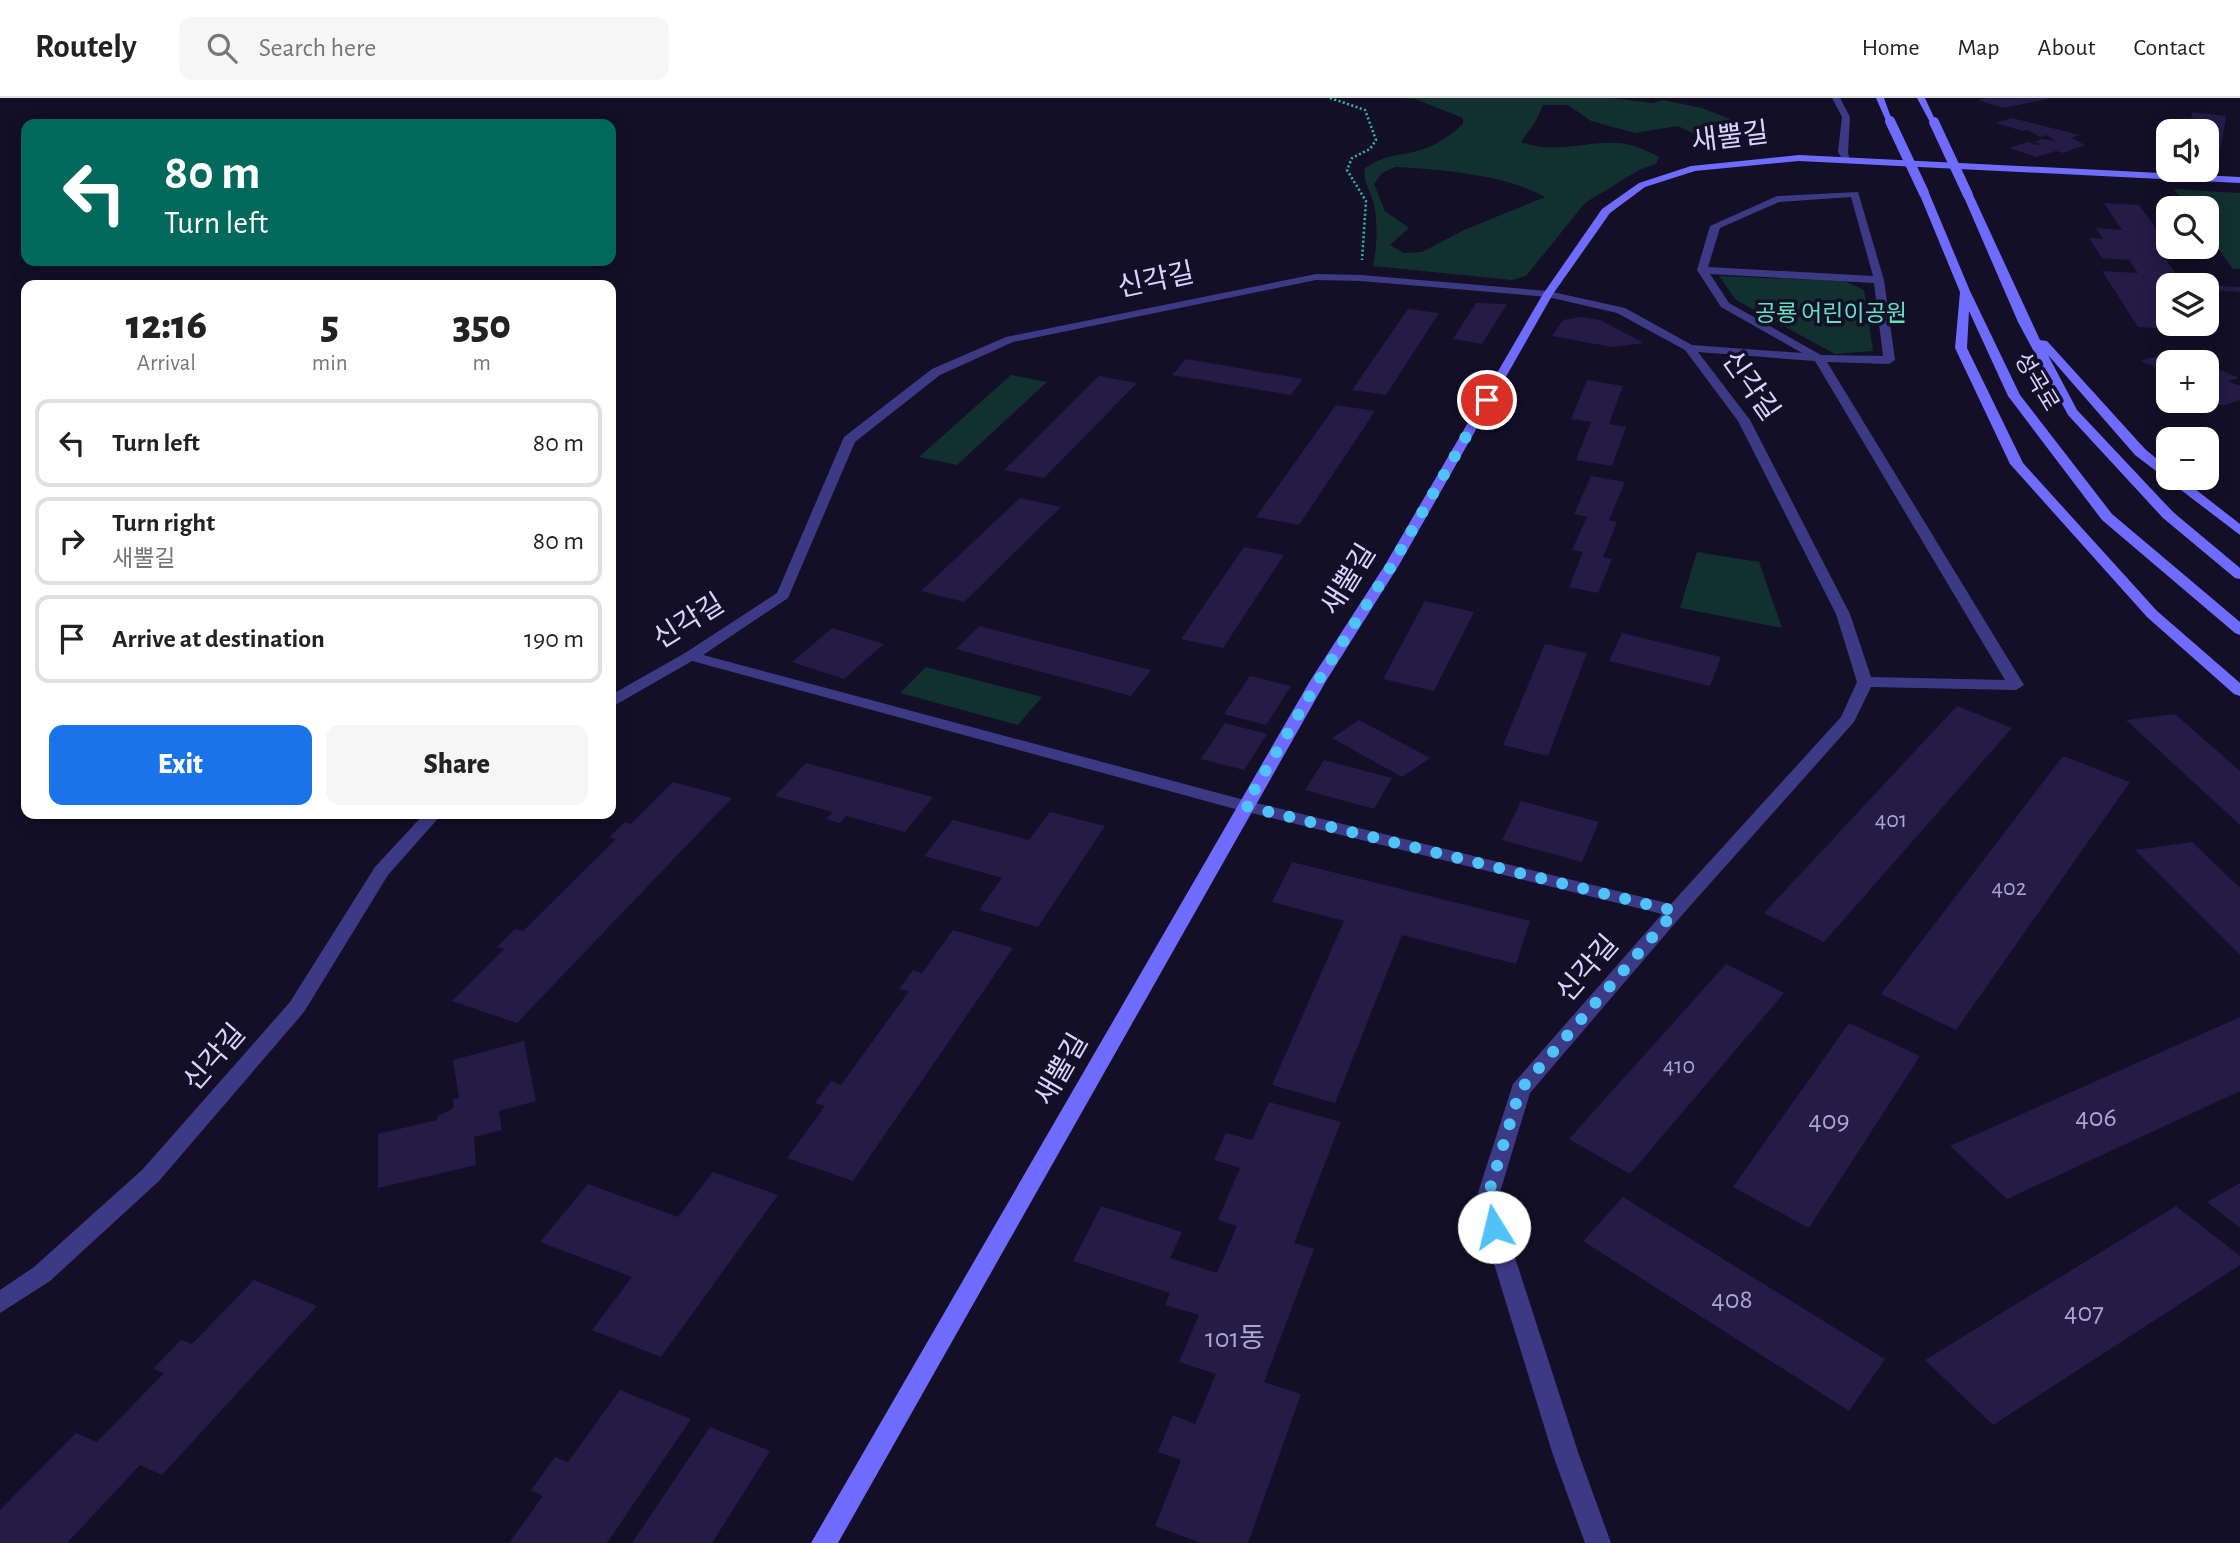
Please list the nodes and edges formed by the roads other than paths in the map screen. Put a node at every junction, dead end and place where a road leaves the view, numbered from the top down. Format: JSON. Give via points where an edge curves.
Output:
{"nodes":[{"id":1,"x":1836,"y":98,"type":"edge"},
{"id":2,"x":1880,"y":98,"type":"edge"},
{"id":3,"x":1921,"y":98,"type":"edge"},
{"id":4,"x":1847,"y":160,"type":"junction"},
{"id":5,"x":2240,"y":180,"type":"edge"},
{"id":6,"x":1702,"y":270,"type":"junction"},
{"id":7,"x":1879,"y":280,"type":"junction"},
{"id":8,"x":1965,"y":291,"type":"junction"},
{"id":9,"x":1548,"y":294,"type":"junction"},
{"id":10,"x":2024,"y":322,"type":"junction"},
{"id":11,"x":1689,"y":348,"type":"junction"},
{"id":12,"x":1819,"y":358,"type":"junction"},
{"id":13,"x":2156,"y":465,"type":"edge"},
{"id":14,"x":2188,"y":490,"type":"edge"},
{"id":15,"x":2240,"y":531,"type":"edge"},
{"id":16,"x":2240,"y":575,"type":"edge"},
{"id":17,"x":2240,"y":630,"type":"edge"},
{"id":18,"x":690,"y":656,"type":"junction"},
{"id":19,"x":1865,"y":682,"type":"junction"},
{"id":20,"x":2240,"y":691,"type":"edge"},
{"id":21,"x":616,"y":698,"type":"edge"},
{"id":22,"x":1245,"y":806,"type":"junction"},
{"id":23,"x":428,"y":819,"type":"edge"},
{"id":24,"x":1675,"y":911,"type":"junction"},
{"id":25,"x":0,"y":1303,"type":"edge"},
{"id":26,"x":824,"y":1543,"type":"edge"},
{"id":27,"x":1598,"y":1543,"type":"edge"}],
"edges":[{"from":1,"to":4,"type":"street","via":[[1846,117],[1843,152]]},
{"from":2,"to":8,"type":"main road","name":"성곡로","bridge":true},
{"from":3,"to":10,"type":"main road","name":"성곡로","bridge":true},
{"from":4,"to":5,"type":"main road","name":"새뿔길"},
{"from":4,"to":9,"type":"main road","name":"새뿔길","via":[[1799,158],[1694,168],[1642,185],[1606,211]]},
{"from":6,"to":7,"type":"street"},
{"from":6,"to":7,"type":"street","via":[[1715,226],[1777,200],[1855,194]]},
{"from":6,"to":12,"type":"street","via":[[1725,305]]},
{"from":7,"to":12,"type":"street","via":[[1889,360]]},
{"from":8,"to":17,"type":"main road","name":"성곡로","via":[[2014,396],[2107,517]]},
{"from":8,"to":20,"type":"main road","via":[[1961,348],[2017,464],[2152,614]]},
{"from":9,"to":11,"type":"street","name":"신각길","via":[[1621,310]]},
{"from":9,"to":18,"type":"street","name":"신각길","via":[[1315,277],[1010,340],[936,372],[849,440],[783,596]]},
{"from":9,"to":22,"type":"main road","name":"새뿔길","via":[[1392,565]]},
{"from":10,"to":13,"type":"main road"},
{"from":10,"to":16,"type":"main road","name":"성곡로","via":[[2072,412],[2168,515]]},
{"from":11,"to":12,"type":"street"},
{"from":11,"to":19,"type":"street","name":"신각길","via":[[1744,420],[1843,614]]},
{"from":12,"to":19,"type":"street","via":[[2016,685]]},
{"from":14,"to":15,"type":"main road"},
{"from":18,"to":21,"type":"street","name":"신각길"},
{"from":18,"to":22,"type":"street"},
{"from":19,"to":24,"type":"street","name":"신각길","via":[[1848,719]]},
{"from":22,"to":24,"type":"street"},
{"from":22,"to":26,"type":"main road","name":"새뿔길"},
{"from":23,"to":25,"type":"street","name":"신각길","via":[[381,871],[296,1007],[151,1175],[41,1274]]},
{"from":24,"to":27,"type":"street","name":"신각길","via":[[1520,1090],[1486,1202]]}]}
